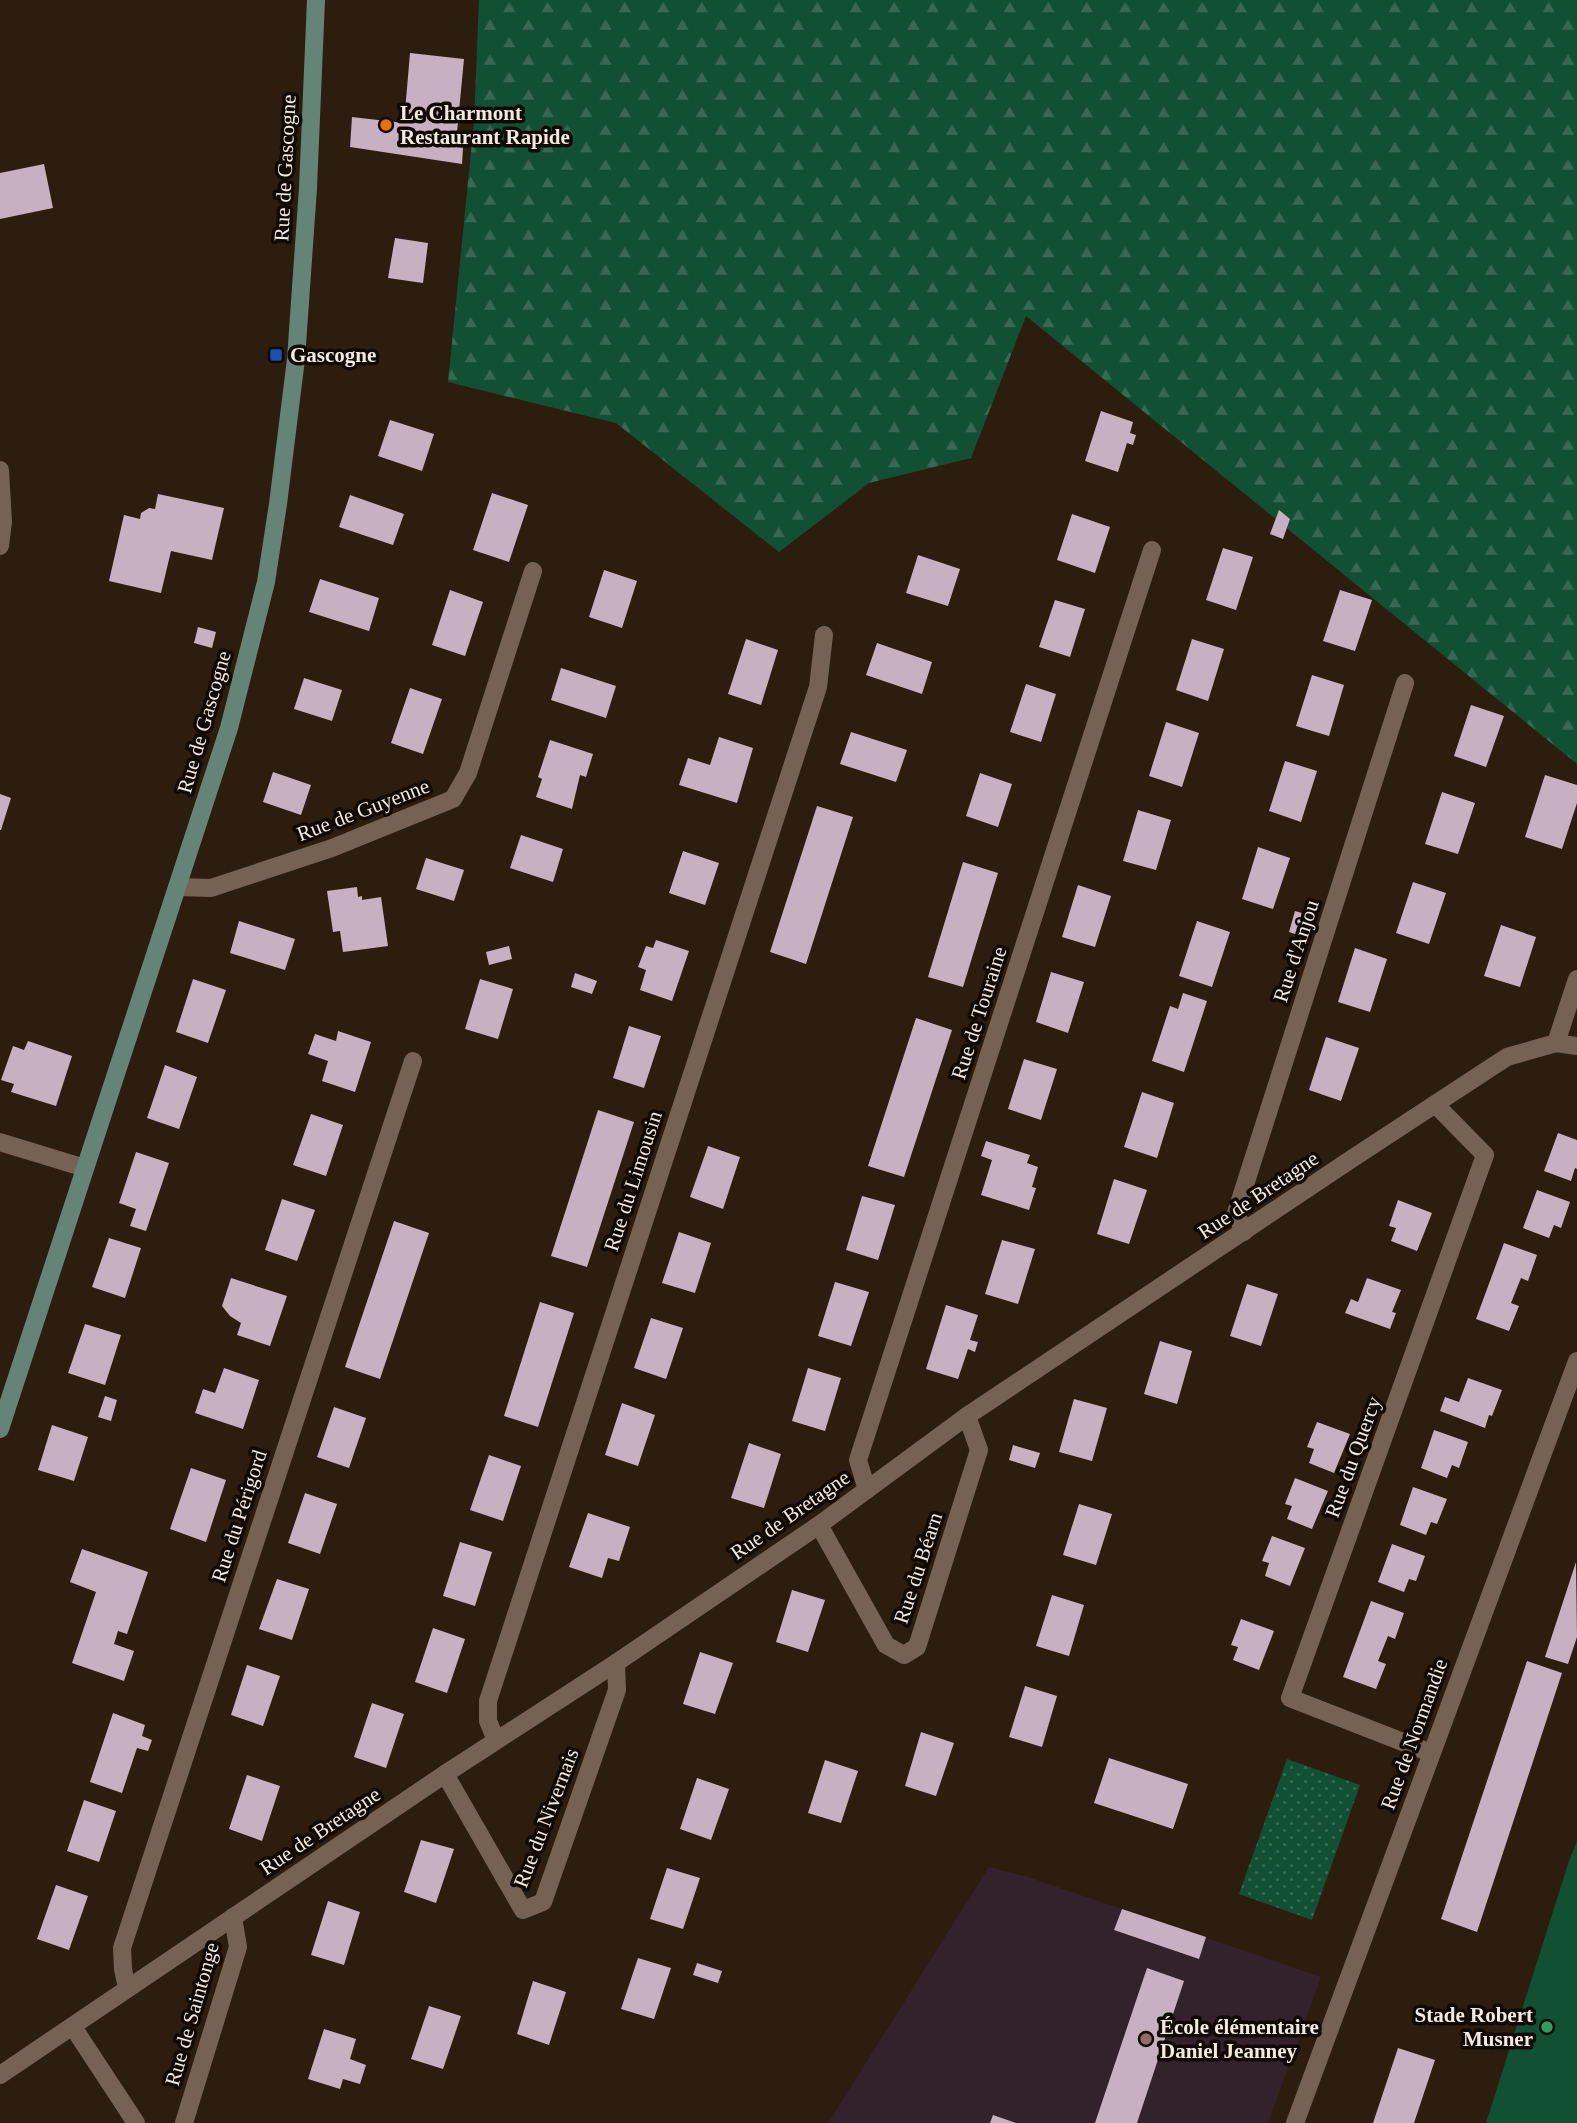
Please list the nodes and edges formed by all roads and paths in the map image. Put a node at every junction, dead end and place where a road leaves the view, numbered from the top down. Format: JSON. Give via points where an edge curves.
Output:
{"nodes":[{"id":1,"x":316,"y":0,"type":"edge"},
{"id":2,"x":0,"y":470,"type":"edge"},
{"id":3,"x":0,"y":546,"type":"edge"},
{"id":4,"x":1152,"y":550,"type":"dead end"},
{"id":5,"x":533,"y":572,"type":"dead end"},
{"id":6,"x":824,"y":635,"type":"dead end"},
{"id":7,"x":1405,"y":683,"type":"dead end"},
{"id":8,"x":177,"y":887,"type":"junction"},
{"id":9,"x":1577,"y":979,"type":"edge"},
{"id":10,"x":1556,"y":1042,"type":"junction"},
{"id":11,"x":1577,"y":1046,"type":"edge"},
{"id":12,"x":413,"y":1060,"type":"dead end"},
{"id":13,"x":1435,"y":1104,"type":"junction"},
{"id":14,"x":0,"y":1142,"type":"edge"},
{"id":15,"x":85,"y":1168,"type":"junction"},
{"id":16,"x":1244,"y":1232,"type":"junction"},
{"id":17,"x":1577,"y":1361,"type":"edge"},
{"id":18,"x":967,"y":1416,"type":"junction"},
{"id":19,"x":0,"y":1429,"type":"edge"},
{"id":20,"x":867,"y":1490,"type":"junction"},
{"id":21,"x":819,"y":1525,"type":"junction"},
{"id":22,"x":616,"y":1663,"type":"junction"},
{"id":23,"x":496,"y":1740,"type":"junction"},
{"id":24,"x":1431,"y":1753,"type":"junction"},
{"id":25,"x":445,"y":1774,"type":"junction"},
{"id":26,"x":233,"y":1917,"type":"junction"},
{"id":27,"x":127,"y":1988,"type":"junction"},
{"id":28,"x":73,"y":2027,"type":"junction"},
{"id":29,"x":0,"y":2075,"type":"edge"},
{"id":30,"x":136,"y":2123,"type":"edge"},
{"id":31,"x":184,"y":2123,"type":"edge"},
{"id":32,"x":1295,"y":2123,"type":"edge"}],
"edges":[{"from":1,"to":8,"type":"street","name":"Rue de Gascogne","via":[[296,359],[276,517],[229,728]]},
{"from":2,"to":3,"type":"street"},
{"from":4,"to":20,"type":"street","name":"Rue de Touraine","via":[[858,1460]]},
{"from":5,"to":8,"type":"street","name":"Rue de Guyenne","via":[[468,772],[453,799],[332,848],[211,888]]},
{"from":6,"to":23,"type":"street","name":"Rue du Limousin","via":[[818,687],[488,1701],[488,1721]]},
{"from":7,"to":16,"type":"street","name":"Rue d'Anjou","via":[[1236,1213]]},
{"from":8,"to":15,"type":"street","name":"Rue de Gascogne"},
{"from":9,"to":10,"type":"street"},
{"from":10,"to":11,"type":"street"},
{"from":10,"to":13,"type":"street","name":"Rue de Bretagne","via":[[1507,1057]]},
{"from":12,"to":27,"type":"street","name":"Rue du Périgord","via":[[122,1948]]},
{"from":13,"to":16,"type":"street","name":"Rue de Bretagne"},
{"from":13,"to":24,"type":"street","name":"Rue du Quercy","via":[[1485,1155],[1290,1699]]},
{"from":14,"to":15,"type":"street"},
{"from":15,"to":19,"type":"street","name":"Rue de Gascogne"},
{"from":16,"to":18,"type":"street","name":"Rue de Bretagne"},
{"from":17,"to":24,"type":"street","name":"Rue de Normandie"},
{"from":18,"to":20,"type":"street","name":"Rue de Bretagne"},
{"from":18,"to":21,"type":"street","name":"Rue du Béarn","via":[[979,1450],[917,1647],[904,1655],[886,1645]]},
{"from":20,"to":21,"type":"street","name":"Rue de Bretagne"},
{"from":21,"to":22,"type":"street","name":"Rue de Bretagne"},
{"from":22,"to":23,"type":"street","name":"Rue de Bretagne"},
{"from":22,"to":25,"type":"street","name":"Rue du Nivernais","via":[[617,1690],[542,1902],[523,1910]]},
{"from":23,"to":25,"type":"street","name":"Rue de Bretagne"},
{"from":24,"to":32,"type":"street","name":"Rue de Normandie"},
{"from":25,"to":26,"type":"street","name":"Rue de Bretagne"},
{"from":26,"to":27,"type":"street","name":"Rue de Bretagne"},
{"from":26,"to":31,"type":"street","name":"Rue de Saintonge","via":[[238,1947]]},
{"from":27,"to":28,"type":"street","name":"Rue de Bretagne"},
{"from":28,"to":29,"type":"street","name":"Rue de Bretagne"},
{"from":28,"to":30,"type":"street"}]}
